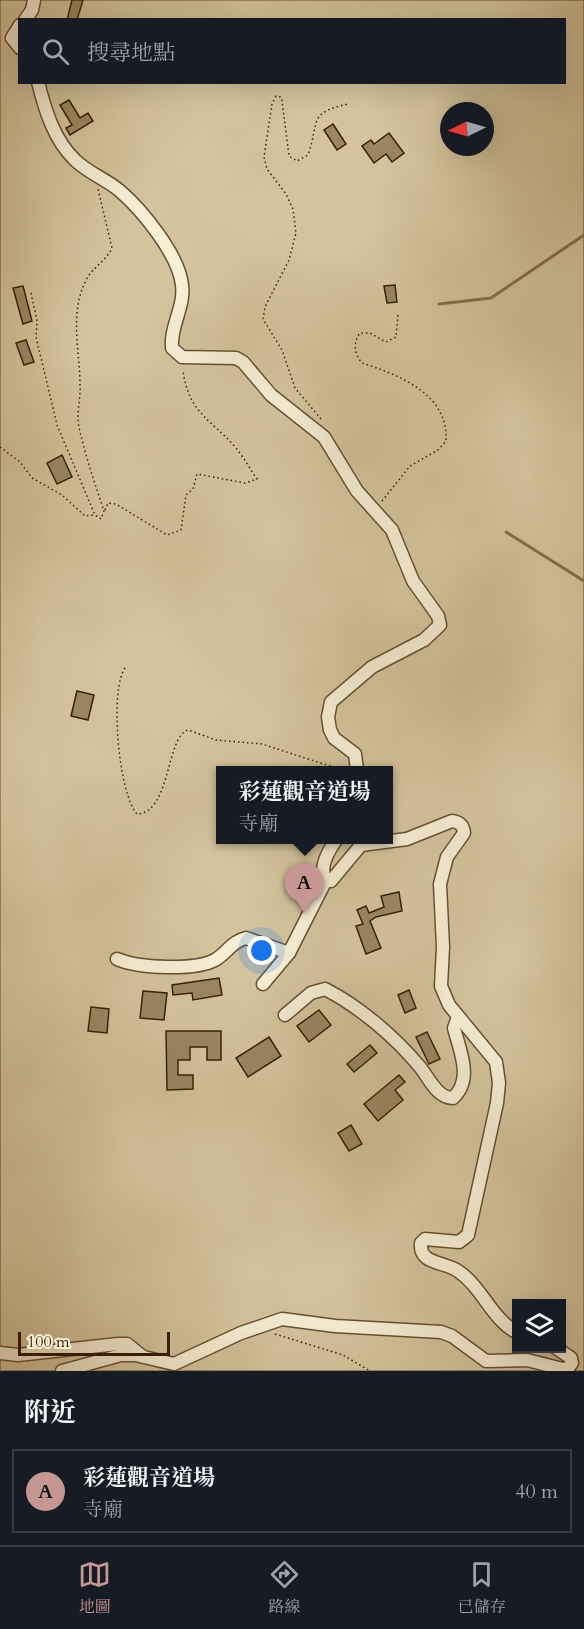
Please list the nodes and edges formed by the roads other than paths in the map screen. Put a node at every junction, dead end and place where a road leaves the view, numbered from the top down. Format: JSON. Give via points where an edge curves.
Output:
{"nodes":[{"id":1,"x":34,"y":0,"type":"edge"},
{"id":2,"x":26,"y":18,"type":"edge"},
{"id":3,"x":18,"y":28,"type":"edge"},
{"id":4,"x":18,"y":46,"type":"edge"},
{"id":5,"x":39,"y":84,"type":"edge"},
{"id":6,"x":356,"y":766,"type":"edge"},
{"id":7,"x":393,"y":841,"type":"edge"},
{"id":8,"x":333,"y":844,"type":"edge"},
{"id":9,"x":369,"y":844,"type":"edge"},
{"id":10,"x":326,"y":880,"type":"junction"},
{"id":11,"x":289,"y":953,"type":"junction"},
{"id":12,"x":117,"y":959,"type":"dead end"},
{"id":13,"x":263,"y":984,"type":"dead end"},
{"id":14,"x":285,"y":1016,"type":"dead end"},
{"id":15,"x":458,"y":1017,"type":"junction"},
{"id":16,"x":512,"y":1329,"type":"edge"},
{"id":17,"x":0,"y":1353,"type":"edge"},
{"id":18,"x":564,"y":1353,"type":"edge"},
{"id":19,"x":143,"y":1357,"type":"junction"},
{"id":20,"x":63,"y":1371,"type":"edge"}],
"edges":[{"from":1,"to":2,"type":"street"},
{"from":3,"to":4,"type":"street","via":[[12,38]]},
{"from":5,"to":6,"type":"street","via":[[59,140],[74,159],[129,200],[176,264],[182,285],[171,334],[172,348],[182,357],[236,358],[243,362],[271,395],[324,437],[357,491],[392,530],[413,581],[438,616],[440,625],[424,640],[372,667],[331,702],[330,730],[334,738],[355,754]]},
{"from":7,"to":15,"type":"street","via":[[452,821],[459,822],[464,834],[443,868],[438,900],[443,947],[441,986]]},
{"from":8,"to":10,"type":"street","via":[[323,869]]},
{"from":9,"to":10,"type":"street","via":[[361,845],[336,878]]},
{"from":10,"to":11,"type":"street"},
{"from":11,"to":12,"type":"street","via":[[246,938],[211,961],[140,966]]},
{"from":11,"to":13,"type":"street"},
{"from":14,"to":15,"type":"street","via":[[311,993],[325,989],[400,1045],[441,1095],[453,1098],[458,1094],[465,1058],[454,1028]]},
{"from":15,"to":16,"type":"street","via":[[496,1062],[496,1103],[468,1235],[459,1242],[425,1239],[420,1250],[433,1262],[459,1271]]},
{"from":17,"to":19,"type":"street","via":[[18,1355],[128,1344]]},
{"from":18,"to":19,"type":"street","via":[[572,1363],[563,1369],[527,1360],[486,1361],[441,1332],[282,1319],[241,1333],[174,1365]]},
{"from":19,"to":20,"type":"street","via":[[121,1355]]}]}
